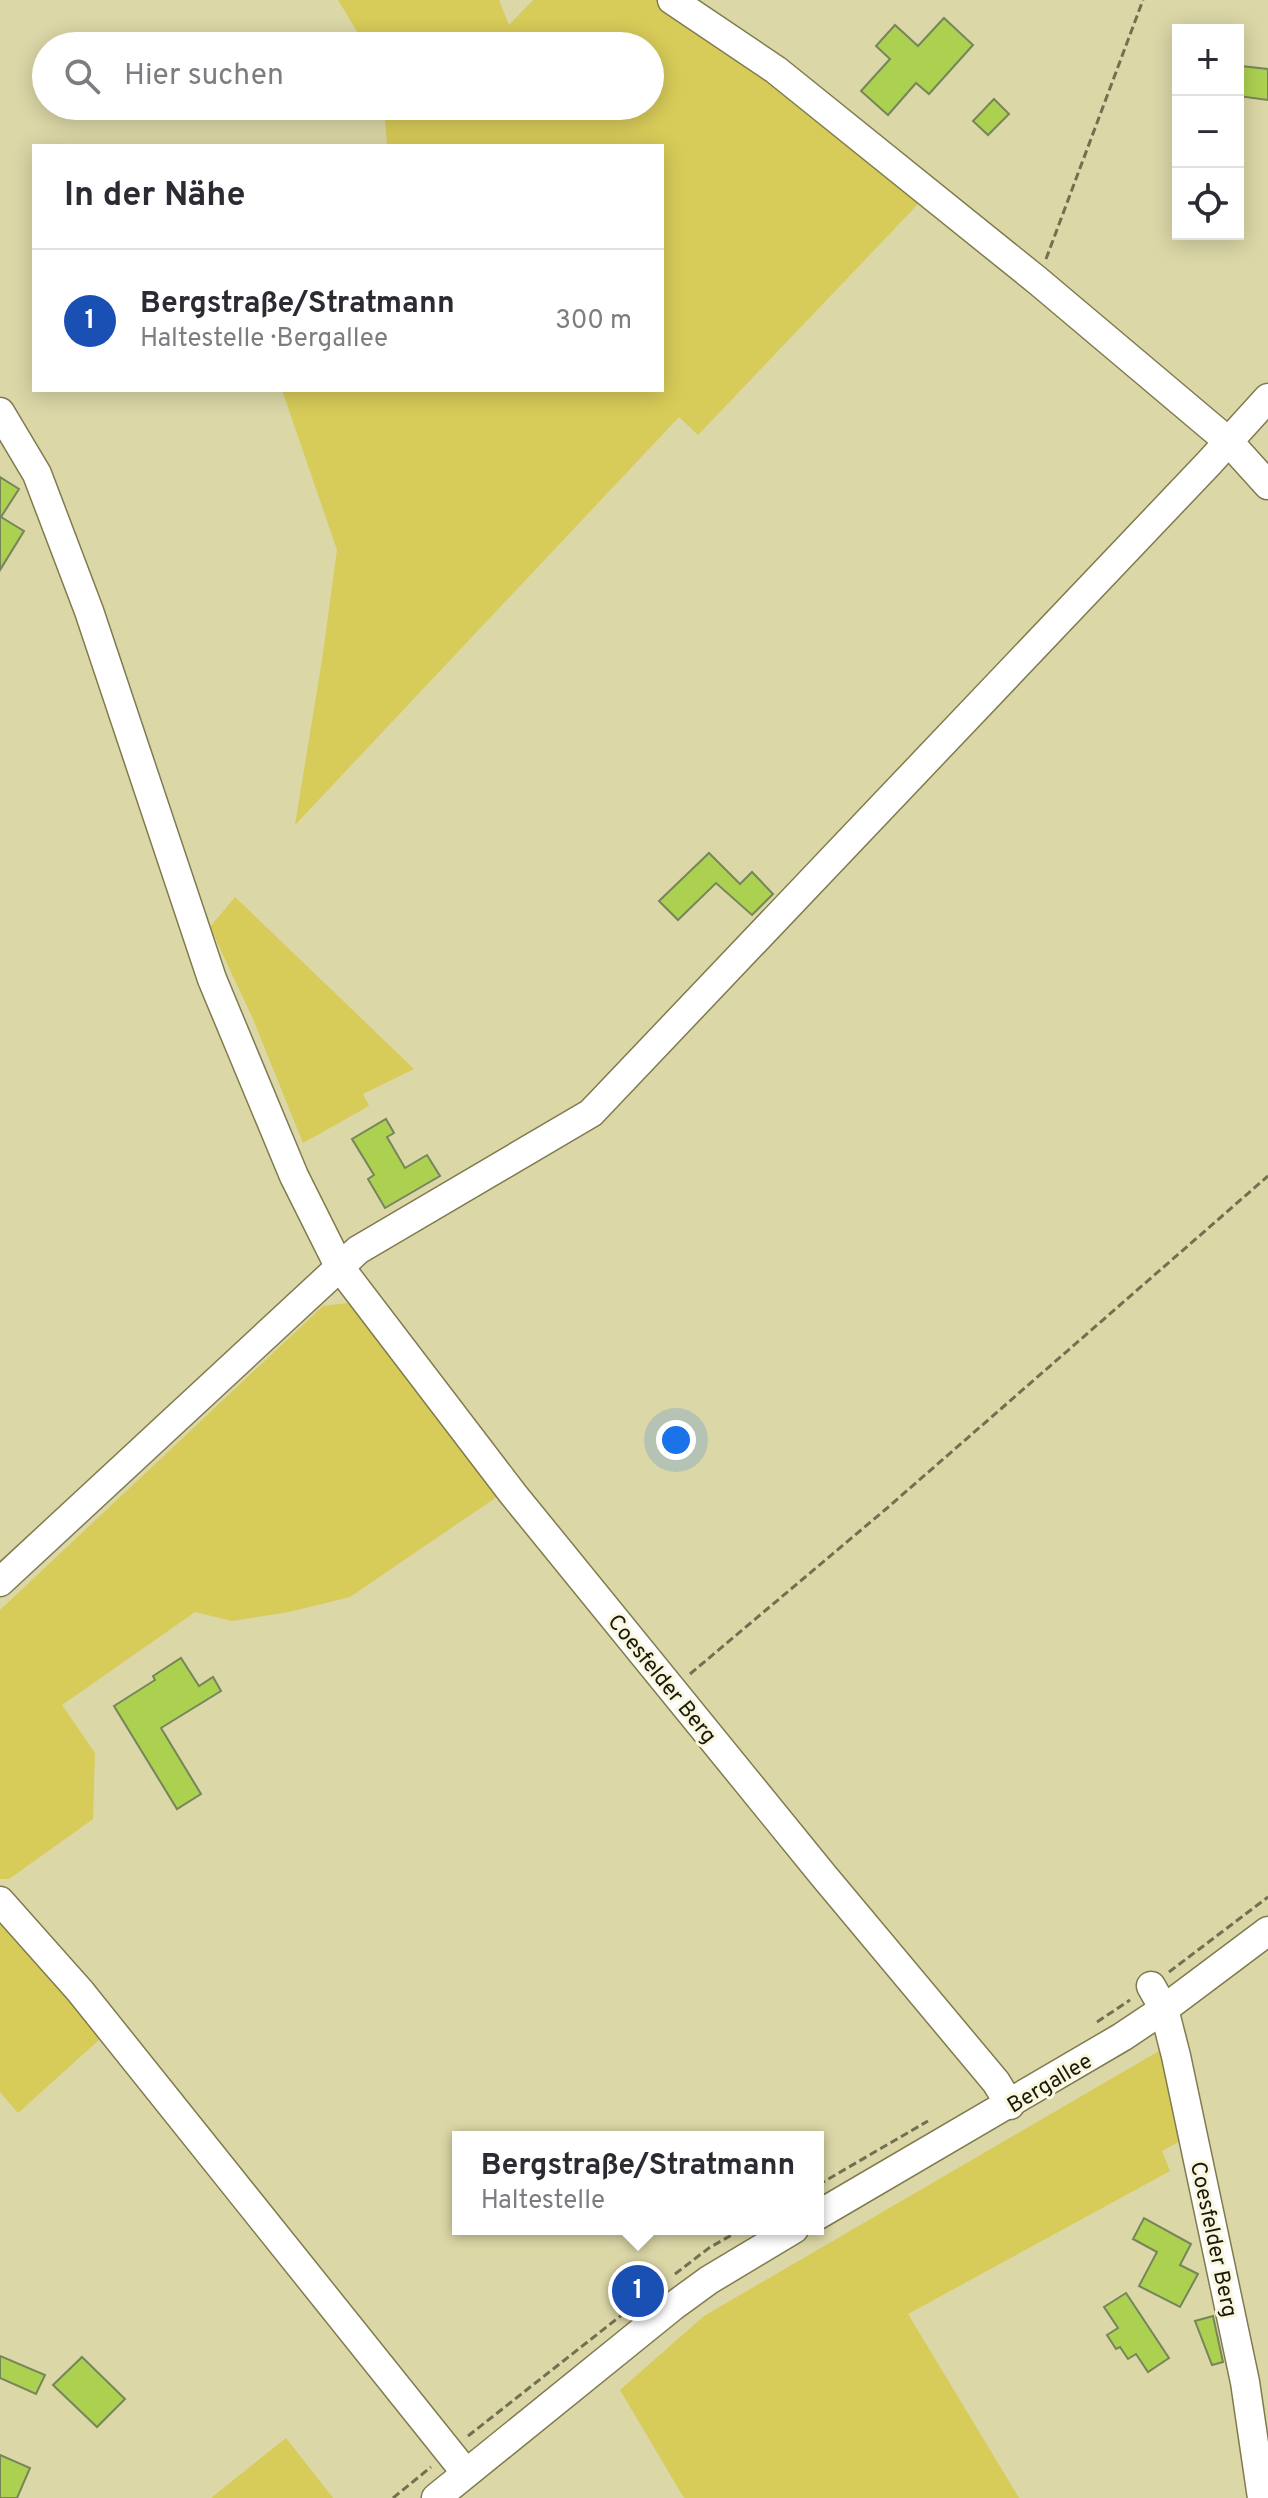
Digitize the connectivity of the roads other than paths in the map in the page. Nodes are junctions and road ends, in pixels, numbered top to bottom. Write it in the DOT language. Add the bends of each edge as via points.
graph roads {
  1 [pos="672,0"];
  2 [pos="1268,398"];
  3 [pos="0,412"];
  4 [pos="1229,442"];
  5 [pos="1268,485"];
  6 [pos="339,1266"];
  7 [pos="0,1582"];
  8 [pos="0,1901"];
  9 [pos="1268,1931"];
  10 [pos="1158,1997"];
  11 [pos="1003,2094"];
  12 [pos="824,2211"];
  13 [pos="784,2235"];
  14 [pos="458,2462"];
  15 [pos="436,2498"];
  16 [pos="1262,2498"];
  1 -- 4 [label="street" via="776,70"];
  2 -- 4 [label="street"];
  3 -- 6 [label="street, Coesfelder Berg" via="37,474 89,611 212,979 294,1176"];
  4 -- 5 [label="street"];
  4 -- 6 [label="street" via="591,1113"];
  6 -- 7 [label="street"];
  6 -- 11 [label="street, Coesfelder Berg" via="513,1494"];
  8 -- 14 [label="street" via="80,1991"];
  9 -- 10 [label="street, Bergallee"];
  10 -- 11 [label="street, Bergallee" via="1077,2066"];
  10 -- 16 [label="street, Coesfelder Berg" via="1245,2382"];
  11 -- 12 [label="street, Bergallee"];
  13 -- 14 [label="street" via="709,2280"];
  14 -- 15 [label="street"];
}
